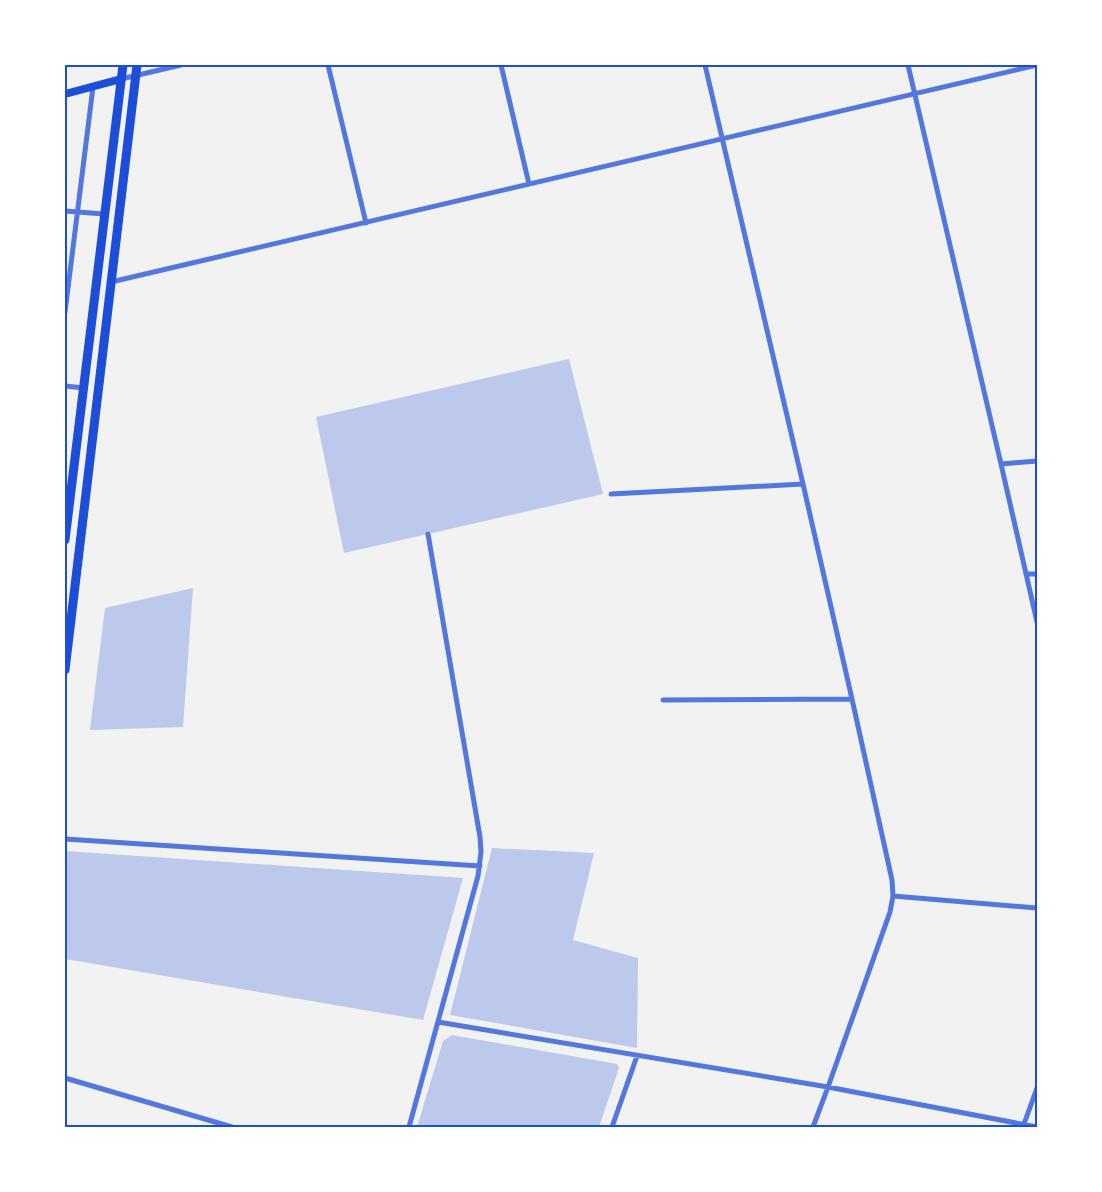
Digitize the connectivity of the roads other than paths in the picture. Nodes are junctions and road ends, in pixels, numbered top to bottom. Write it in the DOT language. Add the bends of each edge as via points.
graph roads {
  1 [pos="123,65"];
  2 [pos="137,65"];
  3 [pos="181,65"];
  4 [pos="328,65"];
  5 [pos="501,65"];
  6 [pos="705,65"];
  7 [pos="908,65"];
  8 [pos="1037,65"];
  9 [pos="136,76"];
  10 [pos="121,79"];
  11 [pos="93,87"];
  12 [pos="65,94"];
  13 [pos="914,94"];
  14 [pos="722,139"];
  15 [pos="529,184"];
  16 [pos="65,211"];
  17 [pos="77,212"];
  18 [pos="104,214"];
  19 [pos="366,222"];
  20 [pos="111,282"];
  21 [pos="65,312"];
  22 [pos="65,386"];
  23 [pos="84,388"];
  24 [pos="1037,461"];
  25 [pos="1001,464"];
  26 [pos="803,484"];
  27 [pos="611,494"];
  28 [pos="428,534"];
  29 [pos="65,540"];
  30 [pos="1026,574"];
  31 [pos="1037,574"];
  32 [pos="1037,622"];
  33 [pos="65,670"];
  34 [pos="852,699"];
  35 [pos="663,700"];
  36 [pos="65,839"];
  37 [pos="480,866"];
  38 [pos="893,896"];
  39 [pos="1037,908"];
  40 [pos="438,1022"];
  41 [pos="637,1056"];
  42 [pos="65,1078"];
  43 [pos="828,1087"];
  44 [pos="1037,1088"];
  45 [pos="1024,1124"];
  46 [pos="232,1127"];
  47 [pos="409,1127"];
  48 [pos="612,1127"];
  49 [pos="813,1127"];
  50 [pos="1037,1127"];
  1 -- 10 [label="main road"];
  2 -- 9 [label="main road"];
  3 -- 9 [label="street"];
  4 -- 19 [label="street"];
  5 -- 15 [label="street"];
  6 -- 14 [label="street"];
  7 -- 13 [label="street"];
  8 -- 13 [label="street"];
  9 -- 10 [label="street"];
  9 -- 20 [label="main road"];
  10 -- 11 [label="main road"];
  10 -- 18 [label="main road"];
  11 -- 12 [label="main road"];
  11 -- 17 [label="street"];
  13 -- 14 [label="street"];
  13 -- 25 [label="street"];
  14 -- 15 [label="street"];
  14 -- 26 [label="street"];
  15 -- 19 [label="street"];
  16 -- 17 [label="street"];
  17 -- 18 [label="street"];
  17 -- 21 [label="street"];
  18 -- 23 [label="main road"];
  19 -- 20 [label="street"];
  20 -- 33 [label="main road"];
  22 -- 23 [label="street"];
  23 -- 29 [label="main road"];
  24 -- 25 [label="street"];
  25 -- 30 [label="street"];
  26 -- 27 [label="street"];
  26 -- 34 [label="street"];
  28 -- 37 [label="street" via="480,837"];
  30 -- 31 [label="street"];
  30 -- 32 [label="street"];
  34 -- 35 [label="street"];
  34 -- 38 [label="street"];
  36 -- 37 [label="street"];
  37 -- 40 [label="street"];
  38 -- 39 [label="street"];
  38 -- 43 [label="street"];
  40 -- 41 [label="street"];
  40 -- 47 [label="street"];
  41 -- 43 [label="street"];
  41 -- 48 [label="street"];
  42 -- 46 [label="street"];
  43 -- 45 [label="street"];
  43 -- 49 [label="street"];
  44 -- 45 [label="street"];
  45 -- 50 [label="street"];
}
